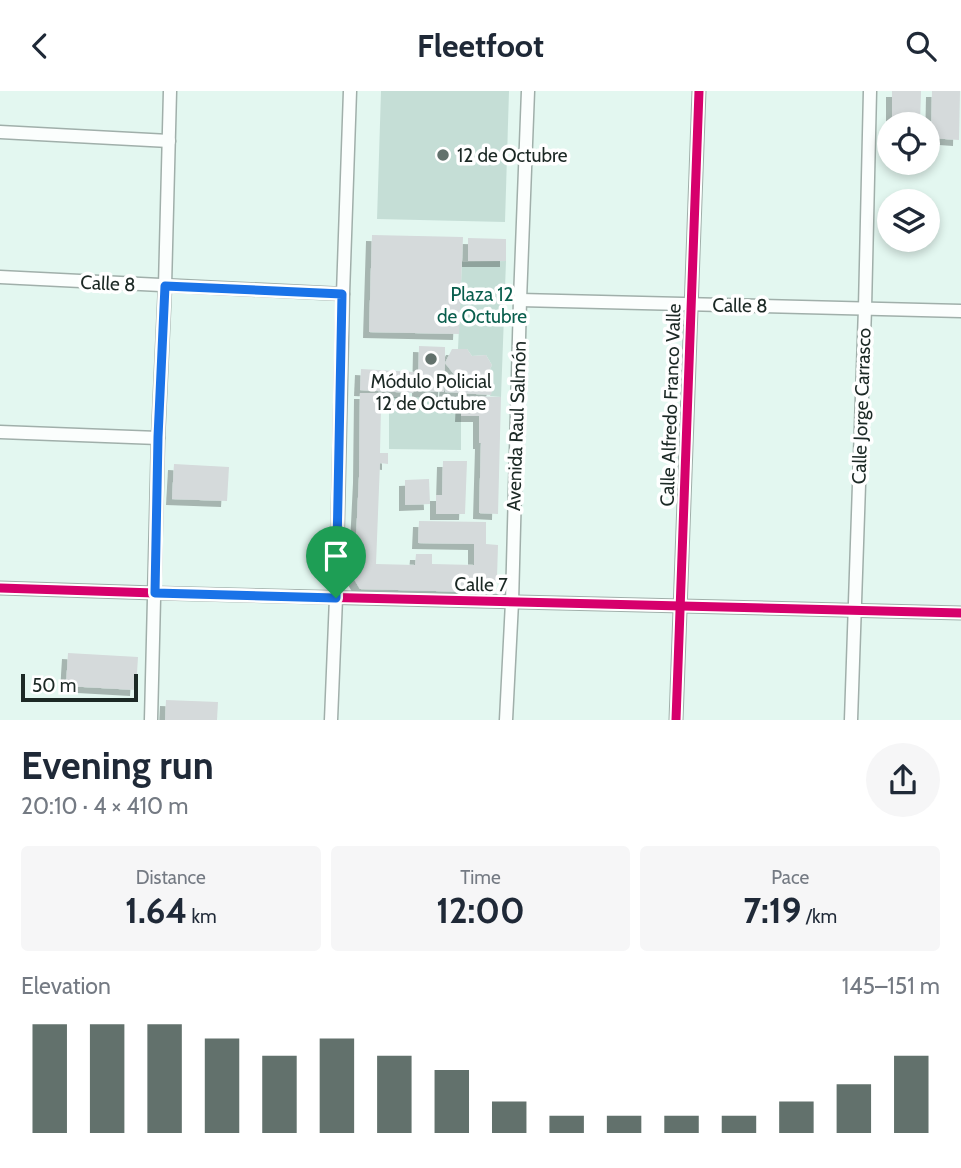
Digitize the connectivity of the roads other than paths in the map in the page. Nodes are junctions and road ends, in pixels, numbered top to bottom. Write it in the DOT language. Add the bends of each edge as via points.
graph roads {
  1 [pos="170,91"];
  2 [pos="349,91"];
  3 [pos="528,91"];
  4 [pos="699,91"];
  5 [pos="870,91"];
  6 [pos="0,132"];
  7 [pos="169,141"];
  8 [pos="0,278"];
  9 [pos="165,286"];
  10 [pos="342,294"];
  11 [pos="520,300"];
  12 [pos="691,305"];
  13 [pos="865,307"];
  14 [pos="961,311"];
  15 [pos="0,432"];
  16 [pos="158,437"];
  17 [pos="0,587"];
  18 [pos="155,593"];
  19 [pos="336,598"];
  20 [pos="512,602"];
  21 [pos="680,606"];
  22 [pos="855,610"];
  23 [pos="961,613"];
  24 [pos="151,720"];
  25 [pos="331,720"];
  26 [pos="506,720"];
  27 [pos="676,720"];
  28 [pos="851,720"];
  1 -- 7 [label="street"];
  2 -- 10 [label="street"];
  3 -- 11 [label="street, Avenida Raul Salmón"];
  4 -- 12 [label="street, Calle Alfredo Franco Valle"];
  5 -- 13 [label="street, Calle Jorge Carrasco"];
  6 -- 7 [label="street"];
  7 -- 9 [label="street"];
  8 -- 9 [label="street, Calle 8"];
  9 -- 10 [label="street, Calle 8"];
  9 -- 16 [label="street"];
  10 -- 19 [label="street"];
  11 -- 12 [label="street, Calle 8"];
  11 -- 20 [label="street, Avenida Raul Salmón"];
  12 -- 13 [label="street, Calle 8"];
  12 -- 21 [label="street, Calle Alfredo Franco Valle"];
  13 -- 14 [label="street, Calle 8"];
  13 -- 22 [label="street, Calle Jorge Carrasco"];
  15 -- 16 [label="street"];
  16 -- 18 [label="street"];
  17 -- 18 [label="street, Calle 7"];
  18 -- 19 [label="street, Calle 7"];
  18 -- 24 [label="street"];
  19 -- 20 [label="street, Calle 7"];
  19 -- 25 [label="street"];
  20 -- 21 [label="street, Calle 7"];
  20 -- 26 [label="street, Avenida Raul Salmón"];
  21 -- 22 [label="street, Calle 7"];
  21 -- 27 [label="street, Calle Alfredo Franco Valle"];
  22 -- 23 [label="street, Calle 7"];
  22 -- 28 [label="street, Calle Jorge Carrasco"];
}
